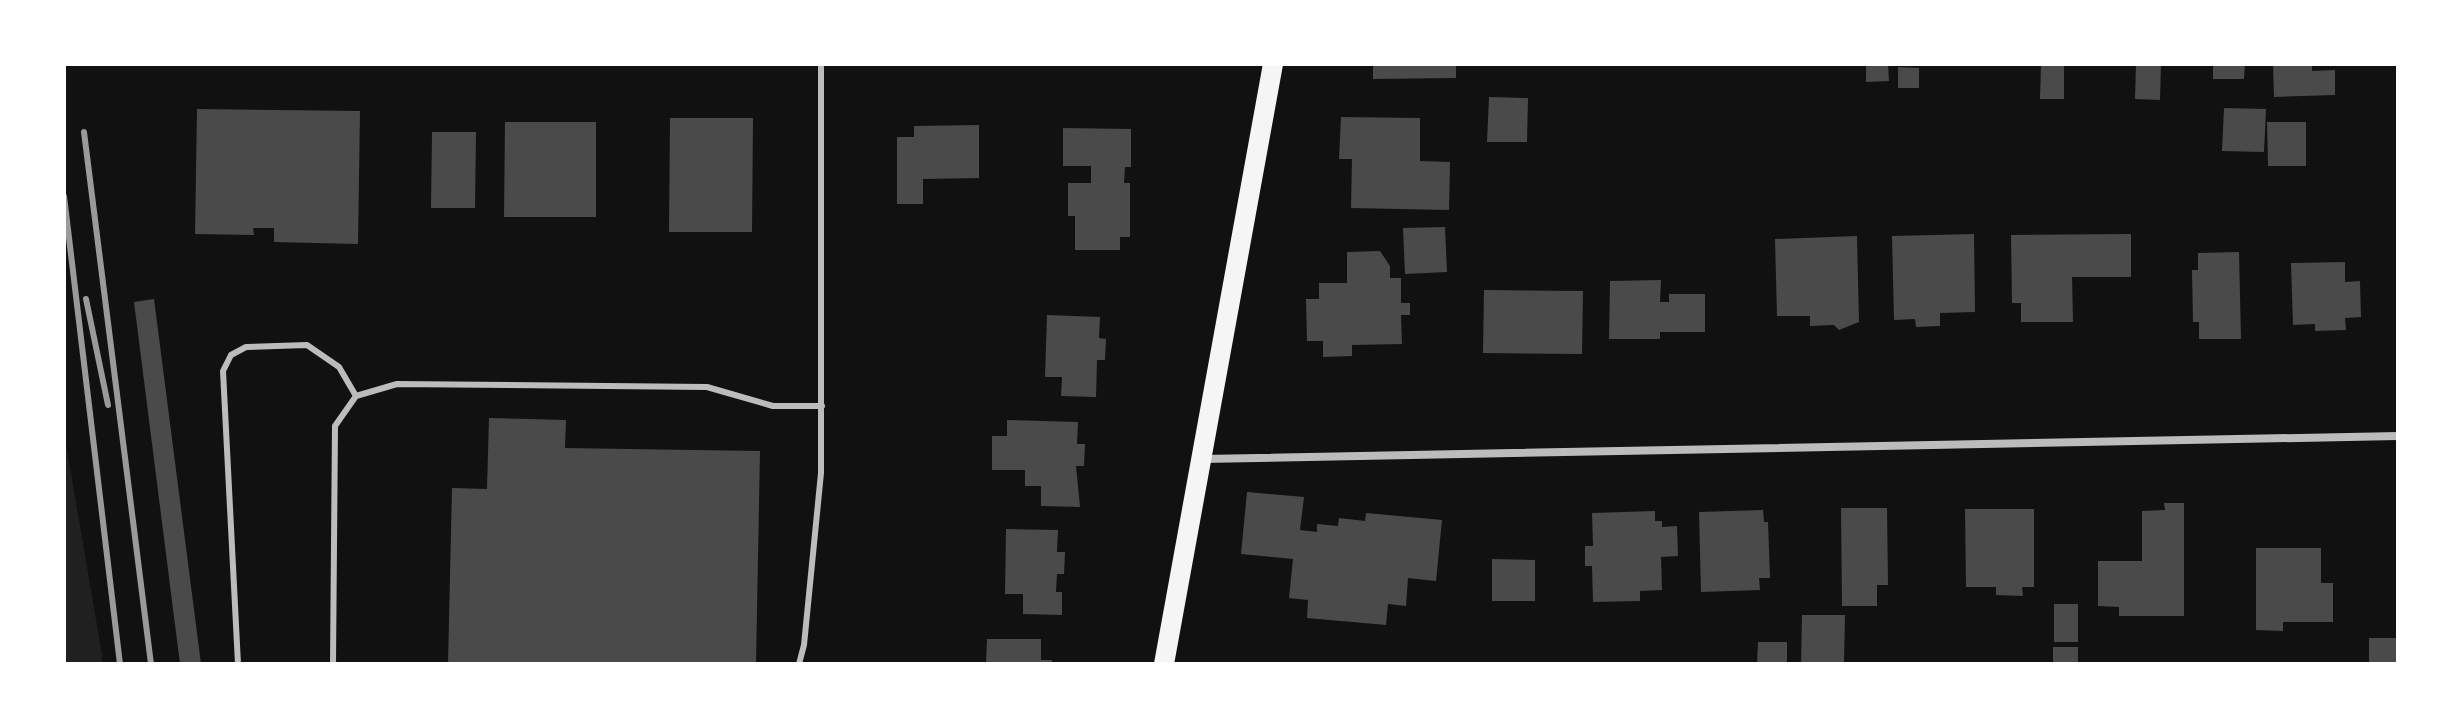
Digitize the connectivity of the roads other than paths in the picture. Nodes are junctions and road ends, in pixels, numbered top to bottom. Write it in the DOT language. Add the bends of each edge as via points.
graph roads {
  1 [pos="821,64"];
  2 [pos="1273,64"];
  3 [pos="356,396"];
  4 [pos="822,406"];
  5 [pos="2398,436"];
  6 [pos="1202,459"];
  7 [pos="238,664"];
  8 [pos="333,664"];
  9 [pos="799,664"];
  10 [pos="1164,664"];
  1 -- 4 [label="lane"];
  2 -- 6 [label="main road"];
  3 -- 4 [label="lane" via="397,384 707,387 773,406"];
  3 -- 7 [label="lane" via="339,367 307,345 246,347 231,355 223,371"];
  3 -- 8 [label="lane" via="335,426"];
  4 -- 9 [label="lane" via="821,473"];
  5 -- 6 [label="street"];
  6 -- 10 [label="main road"];
}
